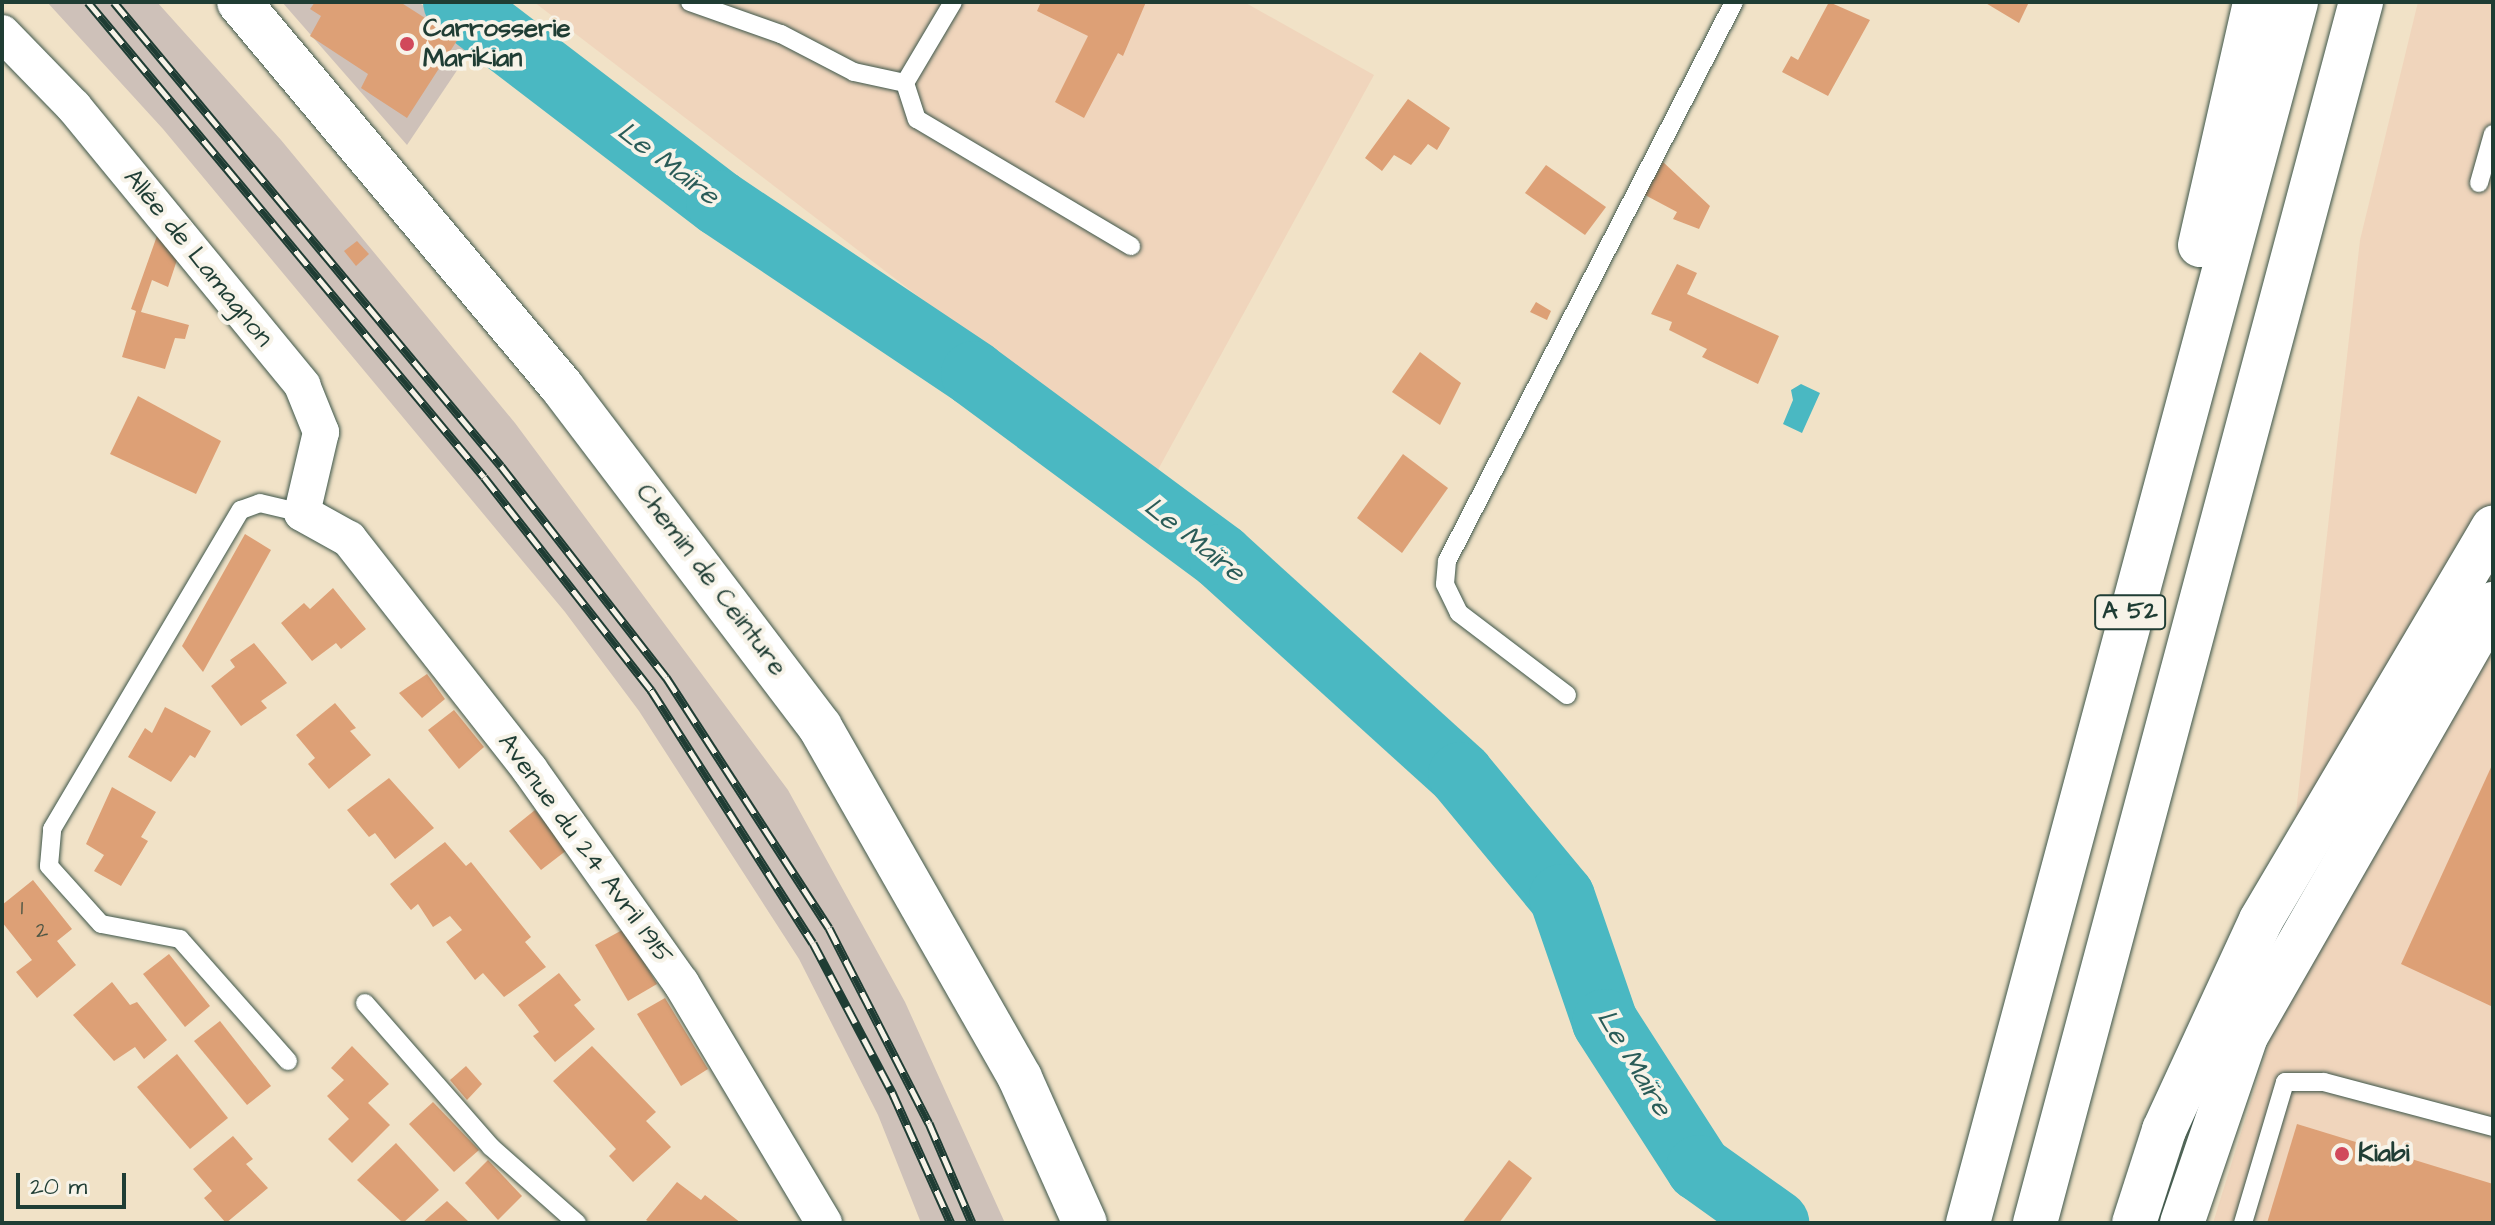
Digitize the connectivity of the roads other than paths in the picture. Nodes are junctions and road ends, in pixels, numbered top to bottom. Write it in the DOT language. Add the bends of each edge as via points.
graph roads {
  1 [pos="239,2"];
  2 [pos="690,2"];
  3 [pos="953,2"];
  4 [pos="1734,2"];
  5 [pos="2255,2"];
  6 [pos="2296,2"];
  7 [pos="2361,2"];
  8 [pos="2,33"];
  9 [pos="905,83"];
  10 [pos="2493,134"];
  11 [pos="2479,183"];
  12 [pos="1131,246"];
  13 [pos="302,513"];
  14 [pos="2493,527"];
  15 [pos="2493,604"];
  16 [pos="1567,695"];
  17 [pos="2061,863"];
  18 [pos="365,1003"];
  19 [pos="288,1061"];
  20 [pos="2493,1127"];
  21 [pos="577,1223"];
  22 [pos="824,1223"];
  23 [pos="1085,1223"];
  24 [pos="1968,1223"];
  25 [pos="2035,1223"];
  26 [pos="2134,1223"];
  27 [pos="2182,1223"];
  28 [pos="2243,1223"];
  1 -- 23 [label="main road, Chemin de Ceinture" via="562,387 820,727 1020,1078"];
  2 -- 9 [label="lane" via="781,34 854,72"];
  3 -- 9 [label="lane"];
  4 -- 16 [label="lane" via="1447,561 1445,584 1459,613"];
  5 -- 17 [label="main road"];
  6 -- 17 [label="main road, A 52"];
  7 -- 25 [label="main road, A 52"];
  8 -- 13 [label="street, Allée de Lamagnon" via="74,107 302,385 321,432"];
  9 -- 12 [label="lane" via="917,119"];
  10 -- 11 [label="lane"];
  13 -- 19 [label="lane" via="260,503 241,510 52,829 49,866 101,924 180,939"];
  13 -- 22 [label="street, Avenue du 24 Avril 1915" via="349,539 530,770 681,983"];
  14 -- 26 [label="main road" via="2261,920 2164,1130"];
  15 -- 27 [label="main road" via="2246,1036"];
  17 -- 24 [label="main road, A 52"];
  18 -- 21 [label="lane" via="491,1147"];
  20 -- 28 [label="lane" via="2324,1082 2285,1082"];
}
